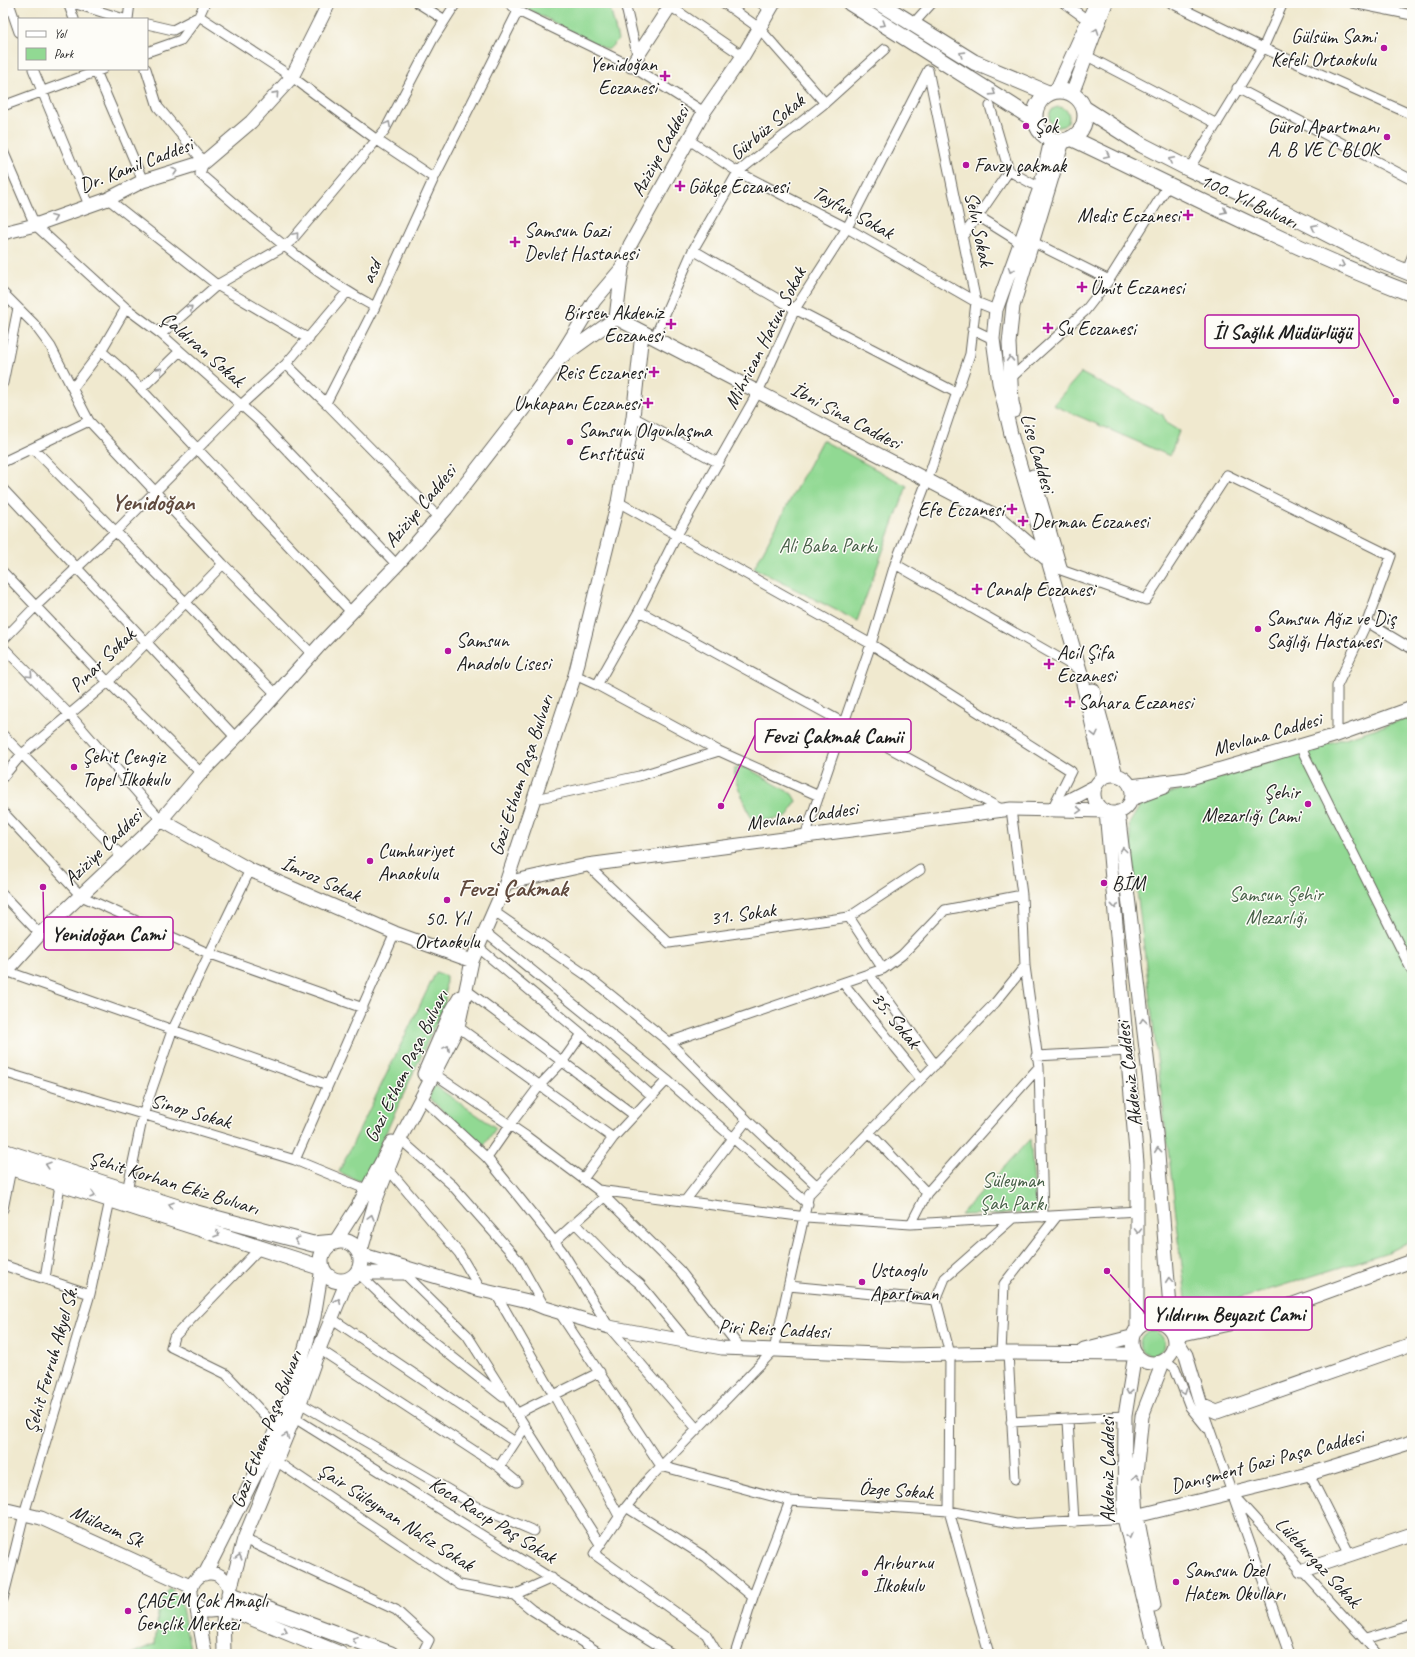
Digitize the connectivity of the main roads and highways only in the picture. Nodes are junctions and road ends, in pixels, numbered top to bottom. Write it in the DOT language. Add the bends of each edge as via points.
graph roads {
  1 [pos="329,3"];
  2 [pos="850,3"];
  3 [pos="879,3"];
  4 [pos="1096,3"];
  5 [pos="1106,3"];
  6 [pos="671,5"];
  7 [pos="768,5"];
  8 [pos="630,66"];
  9 [pos="1052,92"];
  10 [pos="1072,94"];
  11 [pos="1084,108"];
  12 [pos="1035,120"];
  13 [pos="1062,139"];
  14 [pos="3,233"];
  15 [pos="1027,242"];
  16 [pos="622,268"];
  17 [pos="1409,273"];
  18 [pos="1412,294"];
  19 [pos="616,318"];
  20 [pos="642,333"];
  21 [pos="560,358"];
  22 [pos="1049,561"];
  23 [pos="1412,708"];
  24 [pos="1106,779"];
  25 [pos="1131,793"];
  26 [pos="1052,809"];
  27 [pos="1112,812"];
  28 [pos="161,820"];
  29 [pos="506,883"];
  30 [pos="472,961"];
  31 [pos="5,973"];
  32 [pos="465,989"];
  33 [pos="3,1151"];
  34 [pos="7,1167"];
  35 [pos="335,1242"];
  36 [pos="360,1254"];
  37 [pos="1412,1261"];
  38 [pos="322,1268"];
  39 [pos="421,1273"];
  40 [pos="352,1277"];
  41 [pos="1134,1332"];
  42 [pos="1173,1335"];
  43 [pos="1412,1344"];
  44 [pos="1065,1353"];
  45 [pos="1135,1354"];
  46 [pos="1164,1360"];
  47 [pos="1412,1442"];
  48 [pos="3,1509"];
  49 [pos="1131,1517"];
  50 [pos="1412,1534"];
  51 [pos="1301,1571"];
  52 [pos="205,1574"];
  53 [pos="192,1587"];
  54 [pos="226,1600"];
  55 [pos="196,1604"];
  56 [pos="204,1654"];
  57 [pos="224,1654"];
  58 [pos="340,1654"];
  59 [pos="391,1654"];
  60 [pos="1157,1654"];
  61 [pos="1164,1654"];
  14 -- 1 [label="main road, Dr. Kamil Caddesi, one-way" via="35,225 108,199 144,180 204,162 251,122 292,77"];
  2 -- 12 [label="main road, one-way"];
  9 -- 3 [label="main road, one-way" via="974,62"];
  4 -- 9 [label="main road"];
  10 -- 5 [label="main road, one-way"];
  6 -- 8 [label="main road"];
  7 -- 16 [label="main road, Aziziye Caddesi" via="759,28 743,56 704,112 630,245"];
  9 -- 10 [label="main road" via="1064,91"];
  9 -- 12 [label="main road" via="1036,105"];
  10 -- 11 [label="main road" via="1079,99"];
  11 -- 13 [label="main road" via="1081,130"];
  17 -- 11 [label="main road, 100. Yıl Bulvarı, one-way" via="1189,169 1142,145"];
  12 -- 13 [label="main road" via="1038,129"];
  13 -- 15 [label="main road, Lise Caddesi"];
  13 -- 15 [label="main road, Lise Caddesi" via="1040,188"];
  13 -- 18 [label="main road, 100. Yıl Bulvarı, one-way" via="1169,184 1272,234"];
  15 -- 22 [label="main road, Lise Caddesi, one-way" via="996,310 993,339 999,383 1011,434"];
  24 -- 15 [label="main road, Lise Caddesi, one-way" via="1061,570 1019,437 1012,402 1009,343 1013,306"];
  16 -- 19 [label="main road, Aziziye Caddesi"];
  16 -- 21 [label="main road" via="594,301"];
  19 -- 20 [label="main road, İbni Sina Caddesi"];
  19 -- 21 [label="main road, Aziziye Caddesi"];
  20 -- 22 [label="main road, İbni Sina Caddesi" via="998,517"];
  20 -- 29 [label="main road, Gazi Etham Paşa Bulvarı" via="633,417 618,502 575,675"];
  21 -- 28 [label="main road, Aziziye Caddesi" via="439,518 236,738 200,773"];
  22 -- 24 [label="main road, Lise Caddesi, one-way" via="1080,670"];
  23 -- 25 [label="main road, Mevlana Caddesi" via="1337,735"];
  24 -- 25 [label="main road" via="1127,781"];
  24 -- 26 [label="main road"];
  24 -- 27 [label="main road" via="1094,798 1100,808"];
  25 -- 27 [label="main road" via="1129,805"];
  26 -- 27 [label="main road, Mevlana Caddesi, one-way"];
  26 -- 29 [label="main road, Mevlana Caddesi" via="1007,810 587,865"];
  27 -- 41 [label="main road, Akdeniz Caddesi, one-way" via="1137,1163"];
  42 -- 27 [label="main road, Akdeniz Caddesi, one-way" via="1157,1142"];
  28 -- 30 [label="main road, İmroz Sokak" via="250,870 394,933"];
  28 -- 31 [label="main road, Aziziye Caddesi" via="40,934"];
  29 -- 30 [label="main road, Gazi Etham Paşa Bulvarı"];
  30 -- 32 [label="main road, Gazi Etham Paşa Bulvarı"];
  32 -- 35 [label="main road, Gazi Ethem Paşa Bulvarı" via="450,1014 408,1110 368,1190"];
  36 -- 32 [label="main road, Gazi Ethem Paşa Bulvarı, one-way" via="375,1202 400,1139 458,1027"];
  35 -- 33 [label="main road, Şehit Korhan Ekiz Bulvarı, one-way" via="313,1244 193,1212"];
  34 -- 38 [label="main road, Şehit Korhan Ekiz Bulvarı, one-way"];
  35 -- 36 [label="main road" via="347,1242"];
  35 -- 38 [label="main road" via="322,1255"];
  36 -- 39 [label="main road, Piri Reis Caddesi"];
  36 -- 40 [label="main road" via="362,1261"];
  37 -- 42 [label="main road" via="1252,1319"];
  38 -- 40 [label="main road" via="329,1278 341,1282"];
  38 -- 52 [label="main road, Gazi Ethem Paşa Bulvarı" via="314,1317 291,1396 260,1465"];
  39 -- 40 [label="main road, Piri Reis Caddesi"];
  39 -- 44 [label="main road, Piri Reis Caddesi" via="528,1301 609,1326 722,1348 904,1355"];
  54 -- 40 [label="main road, Gazi Ethem Paşa Bulvarı, one-way" via="244,1539 300,1404 331,1318"];
  41 -- 42 [label="main road" via="1146,1321 1154,1320 1166,1325"];
  41 -- 44 [label="main road"];
  41 -- 45 [label="main road" via="1131,1344"];
  42 -- 43 [label="main road" via="1186,1355 1201,1406 1217,1412"];
  42 -- 46 [label="main road" via="1173,1350"];
  44 -- 45 [label="main road, Piri Reis Caddesi"];
  45 -- 46 [label="main road" via="1144,1362"];
  45 -- 49 [label="main road, Akdeniz Caddesi, one-way" via="1125,1416"];
  49 -- 46 [label="main road, Akdeniz Caddesi, one-way" via="1142,1416"];
  47 -- 49 [label="main road, Danışment Gazi Paşa Caddesi" via="1308,1474"];
  48 -- 53 [label="main road, Mülazım Sk" via="41,1518"];
  49 -- 60 [label="main road, Akdeniz Caddesi, one-way"];
  49 -- 61 [label="main road, Akdeniz Caddesi"];
  50 -- 51 [label="main road"];
  52 -- 53 [label="main road" via="199,1577"];
  52 -- 54 [label="main road" via="211,1573 222,1578 229,1588"];
  53 -- 55 [label="main road"];
  54 -- 55 [label="main road" via="212,1610"];
  54 -- 57 [label="main road, Gazi Ethem Paşa Bulvarı"];
  54 -- 58 [label="main road, one-way"];
  59 -- 54 [label="main road, one-way"];
  55 -- 56 [label="main road"];
}
